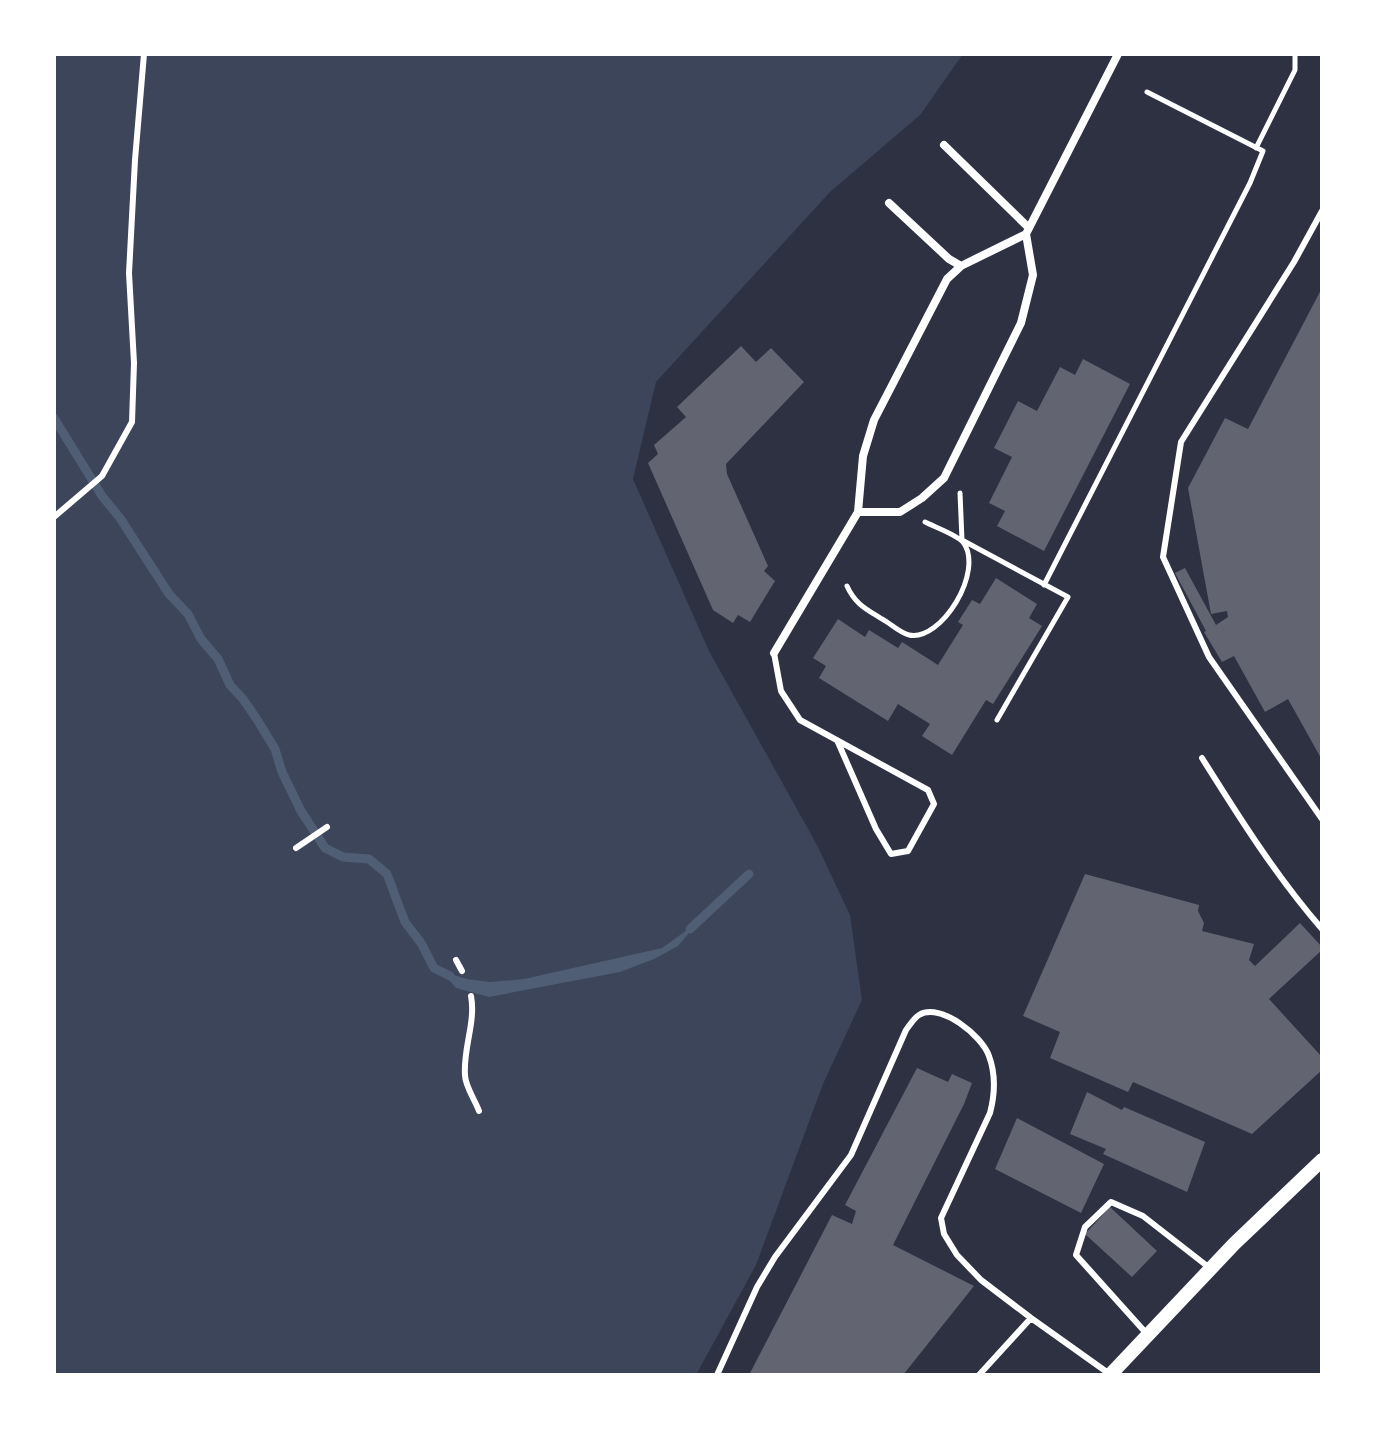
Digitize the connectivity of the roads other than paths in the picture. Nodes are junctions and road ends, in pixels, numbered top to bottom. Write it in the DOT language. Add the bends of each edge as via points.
graph roads {
  1 [pos="144,54"];
  2 [pos="1118,54"];
  3 [pos="944,145"];
  4 [pos="889,203"];
  5 [pos="1322,211"];
  6 [pos="1028,231"];
  7 [pos="961,266"];
  8 [pos="858,512"];
  9 [pos="54,517"];
  10 [pos="774,653"];
  11 [pos="837,740"];
  12 [pos="1202,758"];
  13 [pos="1322,819"];
  14 [pos="327,827"];
  15 [pos="296,848"];
  16 [pos="1322,929"];
  17 [pos="456,960"];
  18 [pos="462,971"];
  19 [pos="471,996"];
  20 [pos="479,1111"];
  21 [pos="1322,1160"];
  22 [pos="1211,1269"];
  23 [pos="1031,1318"];
  24 [pos="1148,1336"];
  25 [pos="717,1375"];
  26 [pos="979,1375"];
  27 [pos="1111,1375"];
  1 -- 9 [label="lane" via="129,273 132,422 102,476"];
  2 -- 6 [label="street"];
  3 -- 6 [label="street"];
  4 -- 7 [label="street"];
  5 -- 13 [label="lane" via="1181,442 1163,557 1209,657"];
  6 -- 7 [label="street"];
  6 -- 8 [label="street" via="1033,275 1021,323 944,478 900,512"];
  7 -- 8 [label="street" via="947,279 874,420 863,456"];
  8 -- 10 [label="street"];
  10 -- 11 [label="lane" via="781,691 800,720"];
  11 -- 11 [label="lane" via="928,790 934,804 908,851 891,854"];
  12 -- 16 [label="lane" via="1267,860"];
  14 -- 15 [label="lane"];
  17 -- 18 [label="lane"];
  19 -- 20 [label="lane" via="474,1010 464,1077"];
  21 -- 22 [label="street"];
  22 -- 24 [label="street"];
  22 -- 24 [label="lane" via="1143,1216 1111,1202 1085,1227 1076,1255"];
  23 -- 25 [label="lane" via="981,1280 944,1234 941,1218 990,1113 994,1078 989,1055 978,1039 960,1022 930,1012 906,1030 851,1155 775,1257"];
  23 -- 26 [label="lane"];
  23 -- 27 [label="lane"];
  24 -- 27 [label="street"];
}
